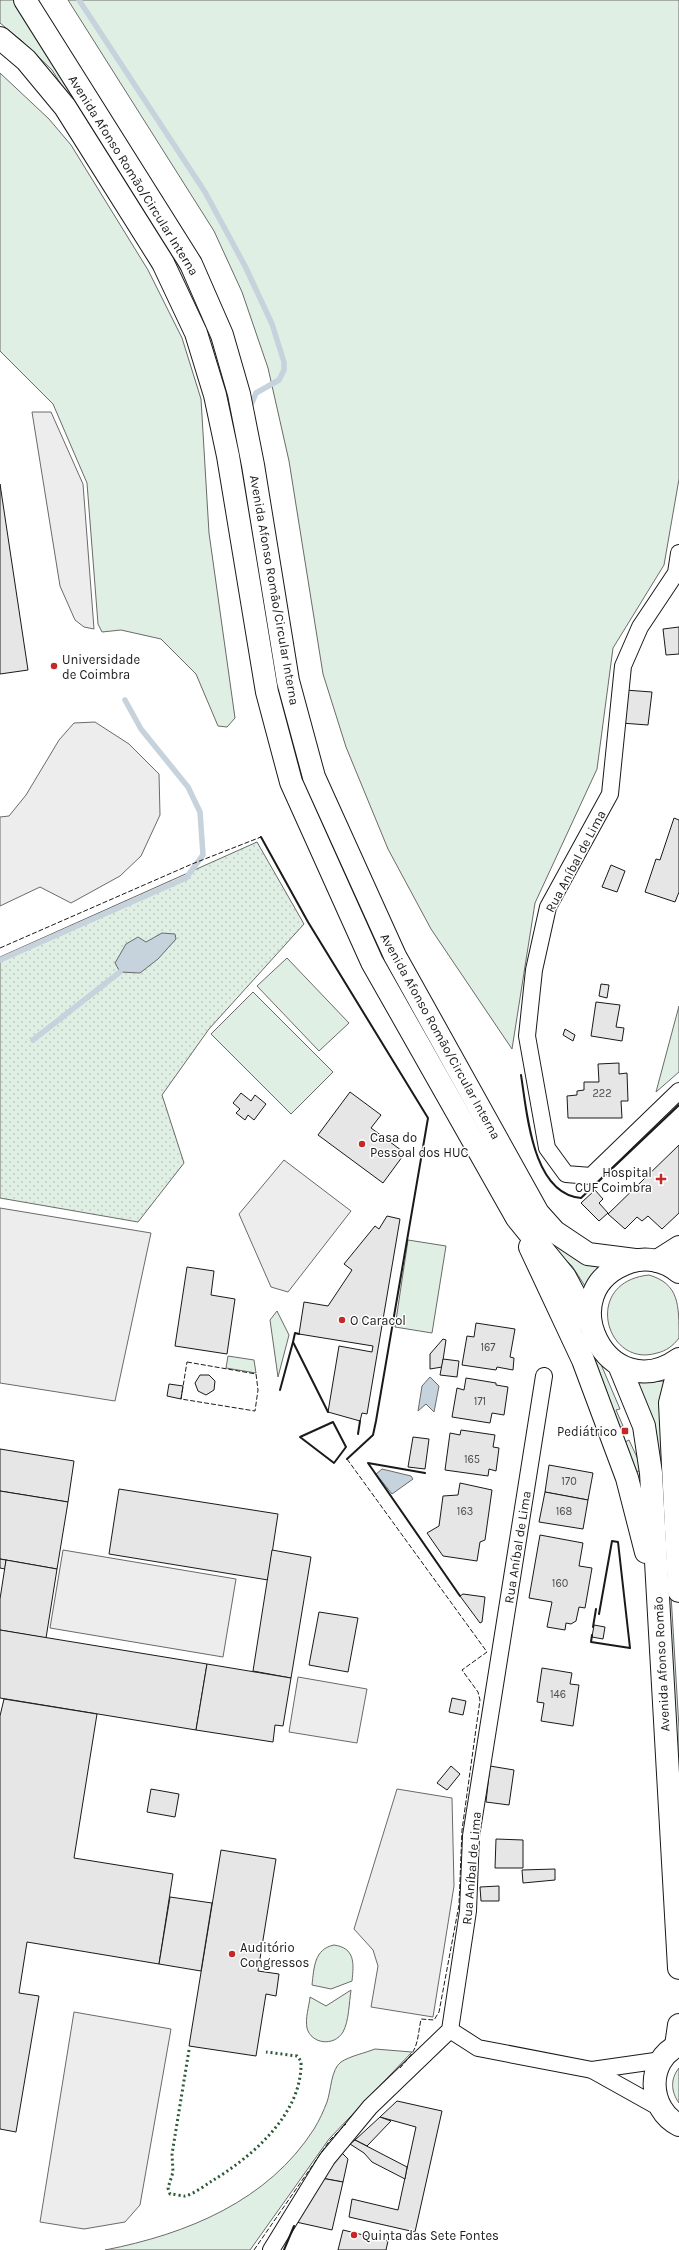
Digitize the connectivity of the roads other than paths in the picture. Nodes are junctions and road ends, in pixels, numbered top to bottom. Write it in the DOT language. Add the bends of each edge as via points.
graph roads {
  1 [pos="25,0"];
  2 [pos="0,38"];
  3 [pos="0,52"];
  4 [pos="26,60"];
  5 [pos="679,553"];
  6 [pos="679,1091"];
  7 [pos="517,1218"];
  8 [pos="679,1247"];
  9 [pos="635,1260"];
  10 [pos="657,1261"];
  11 [pos="679,1272"];
  12 [pos="590,1324"];
  13 [pos="679,1359"];
  14 [pos="619,1365"];
  15 [pos="679,1368"];
  16 [pos="544,1376"];
  17 [pos="679,1591"];
  18 [pos="658,1601"];
  19 [pos="679,1968"];
  20 [pos="679,2024"];
  21 [pos="450,2030"];
  22 [pos="672,2051"];
  23 [pos="592,2070"];
  24 [pos="660,2108"];
  25 [pos="678,2127"];
  26 [pos="271,2250"];
  1 -- 9 [label="main road, Avenida Afonso Romão/Circular Interna" via="192,264 222,335 239,394 253,466 288,682 314,777 395,956 538,1212 554,1232 588,1254"];
  2 -- 4 [label="main road, Avenida Afonso Romão/Circular Interna"];
  3 -- 4 [label="main road"];
  4 -- 7 [label="main road, Avenida Afonso Romão/Circular Interna" via="64,107 163,263 196,333 215,395 228,456 267,692 292,782 372,962"];
  5 -- 6 [label="street, Rua Aníbal de Lima" via="676,573 640,627 623,666 610,794 548,907 534,970 527,1036 547,1148 566,1174 591,1176"];
  7 -- 12 [label="main road, Avenida Afonso Romão/Circular Interna" via="565,1277"];
  7 -- 18 [label="main road" via="583,1360 627,1478"];
  8 -- 10 [label="main road"];
  9 -- 10 [label="main road, Avenida Afonso Romão/Circular Interna"];
  9 -- 12 [label="main road" via="619,1266 605,1276 595,1290 590,1307"];
  10 -- 11 [label="main road"];
  12 -- 14 [label="main road" via="595,1341 605,1355"];
  13 -- 14 [label="main road" via="659,1370 632,1370"];
  14 -- 18 [label="main road, Avenida Afonso Romão" via="644,1426 651,1473"];
  15 -- 17 [label="main road, Avenida Afonso Romão" via="670,1403"];
  16 -- 21 [label="street, Rua Aníbal de Lima" via="471,1836 468,1911"];
  18 -- 19 [label="main road, Avenida Afonso Romão"];
  20 -- 22 [label="main road"];
  21 -- 23 [label="street" via="478,2048"];
  21 -- 26 [label="street" via="370,2107 327,2159"];
  22 -- 23 [label="street"];
  22 -- 24 [label="main road" via="655,2075 654,2086"];
  23 -- 24 [label="street"];
  24 -- 25 [label="main road"];
}
